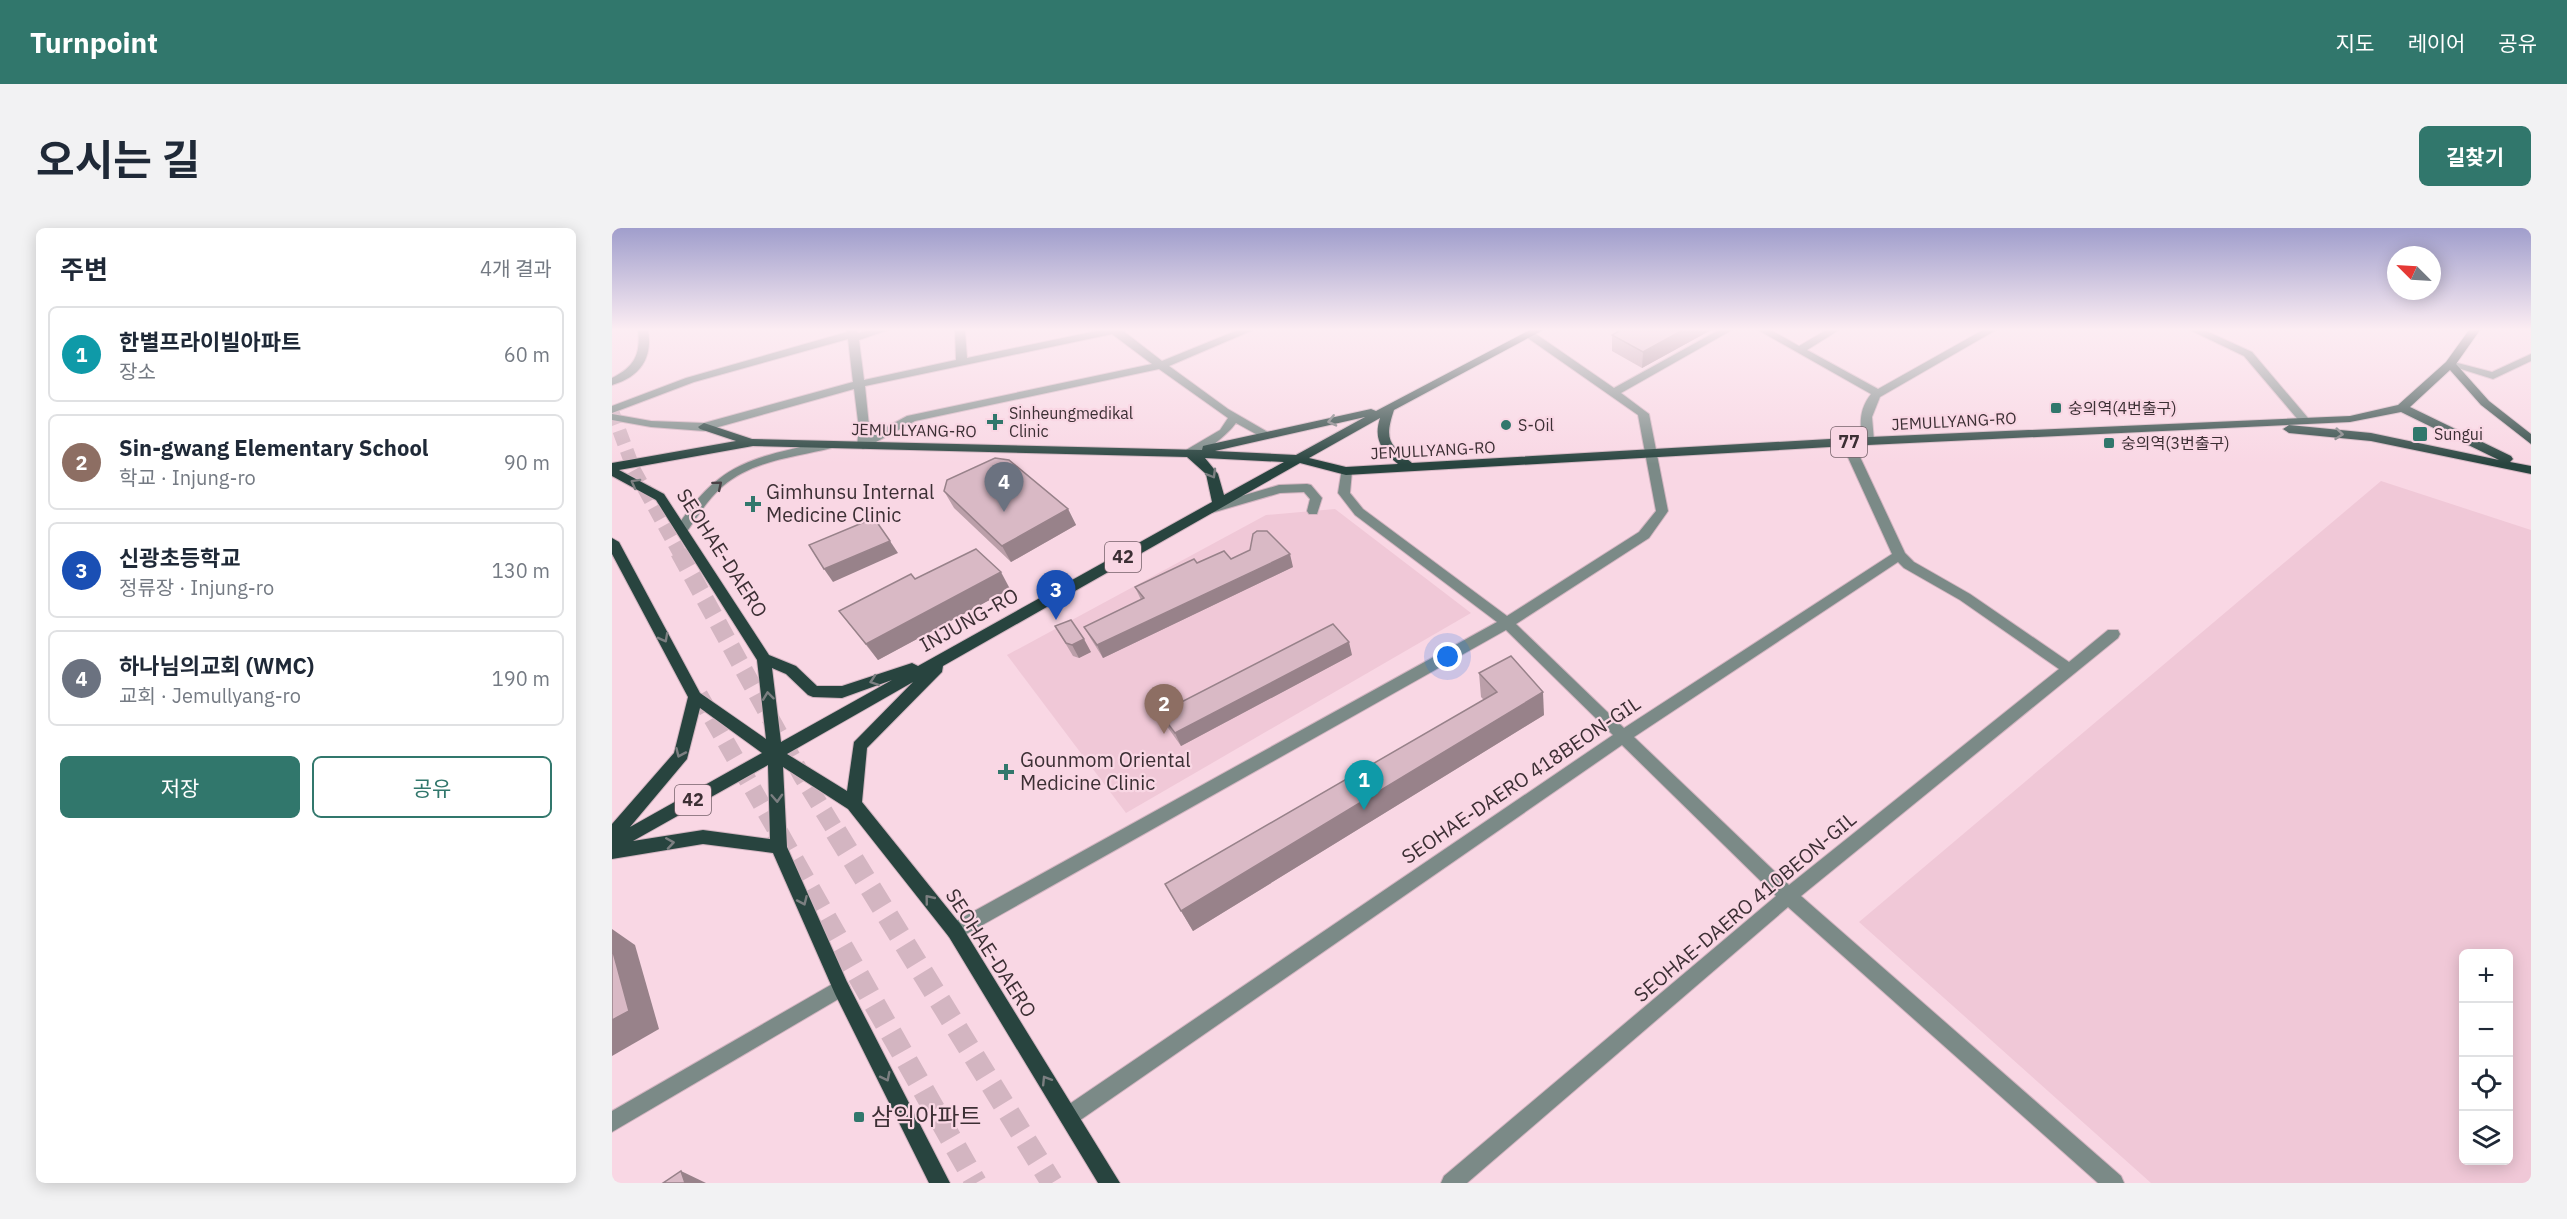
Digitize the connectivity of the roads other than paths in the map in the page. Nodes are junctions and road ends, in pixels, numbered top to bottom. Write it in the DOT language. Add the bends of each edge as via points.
graph roads {
  1 [pos="626,375"];
  2 [pos="709,375"];
  3 [pos="859,375"];
  4 [pos="909,375"];
  5 [pos="1117,375"];
  6 [pos="1175,375"];
  7 [pos="1451,375"];
  8 [pos="1589,375"];
  9 [pos="1646,375"];
  10 [pos="1843,375"];
  11 [pos="1912,375"];
  12 [pos="2265,375"];
  13 [pos="2438,375"];
  14 [pos="2459,375"];
  15 [pos="612,382"];
  16 [pos="861,384"];
  17 [pos="1615,392"];
  18 [pos="1878,394"];
  19 [pos="1389,408"];
  20 [pos="2402,408"];
  21 [pos="612,410"];
  22 [pos="612,417"];
  23 [pos="1234,418"];
  24 [pos="2304,420"];
  25 [pos="2238,424"];
  26 [pos="704,428"];
  27 [pos="1268,435"];
  28 [pos="2531,440"];
  29 [pos="1868,441"];
  30 [pos="753,442"];
  31 [pos="1847,442"];
  32 [pos="828,445"];
  33 [pos="862,445"];
  34 [pos="1190,453"];
  35 [pos="1652,453"];
  36 [pos="1297,459"];
  37 [pos="1410,468"];
  38 [pos="612,469"];
  39 [pos="2530,470"];
  40 [pos="1346,471"];
  41 [pos="1218,504"];
  42 [pos="1205,511"];
  43 [pos="1313,511"];
  44 [pos="681,530"];
  45 [pos="612,542"];
  46 [pos="1899,555"];
  47 [pos="1507,623"];
  48 [pos="2112,634"];
  49 [pos="949,655"];
  50 [pos="764,659"];
  51 [pos="2069,669"];
  52 [pos="695,697"];
  53 [pos="1625,735"];
  54 [pos="774,754"];
  55 [pos="854,804"];
  56 [pos="612,836"];
  57 [pos="612,845"];
  58 [pos="779,847"];
  59 [pos="612,852"];
  60 [pos="1788,896"];
  61 [pos="955,931"];
  62 [pos="841,988"];
  63 [pos="1069,1116"];
  64 [pos="612,1122"];
  65 [pos="940,1183"];
  66 [pos="1110,1183"];
  67 [pos="1451,1183"];
  68 [pos="2114,1183"];
  1 -- 15 [label="street"];
  2 -- 21 [label="street"];
  3 -- 16 [label="street"];
  4 -- 16 [label="street"];
  5 -- 33 [label="street" via="911,418"];
  6 -- 23 [label="street"];
  7 -- 19 [label="main road, INJUNG-RO / 42"];
  8 -- 17 [label="street"];
  9 -- 17 [label="street"];
  10 -- 18 [label="street"];
  11 -- 18 [label="street"];
  12 -- 24 [label="street"];
  13 -- 20 [label="main road"];
  14 -- 28 [label="main road" via="2485,403"];
  16 -- 26 [label="street"];
  16 -- 33 [label="street" via="865,429"];
  17 -- 35 [label="street" via="1646,418"];
  18 -- 29 [label="street" via="1865,414"];
  19 -- 27 [label="main road, one-way"];
  19 -- 36 [label="main road, INJUNG-RO / 42"];
  19 -- 37 [label="main road" via="1380,432 1383,443"];
  20 -- 24 [label="main road, JEMULLYANG-RO / 77" via="2350,419"];
  20 -- 39 [label="main road"];
  22 -- 26 [label="street"];
  23 -- 27 [label="street"];
  23 -- 34 [label="street" via="1224,432"];
  24 -- 25 [label="main road, JEMULLYANG-RO / 77"];
  25 -- 29 [label="main road, JEMULLYANG-RO / 77"];
  25 -- 39 [label="main road, one-way" via="2371,437"];
  26 -- 30 [label="main road"];
  27 -- 34 [label="main road"];
  29 -- 31 [label="main road, JEMULLYANG-RO / 77"];
  30 -- 32 [label="main road, JEMULLYANG-RO"];
  30 -- 38 [label="main road, JEMULLYANG-RO"];
  31 -- 35 [label="main road, JEMULLYANG-RO / 77"];
  31 -- 46 [label="street"];
  32 -- 33 [label="main road, JEMULLYANG-RO"];
  44 -- 32 [label="street, one-way" via="726,478 747,467"];
  33 -- 34 [label="main road, JEMULLYANG-RO"];
  34 -- 36 [label="main road, JEMULLYANG-RO"];
  34 -- 41 [label="main road, one-way" via="1216,477"];
  35 -- 37 [label="main road, JEMULLYANG-RO / 77"];
  35 -- 47 [label="street" via="1662,512 1644,536"];
  36 -- 40 [label="main road, JEMULLYANG-RO / 77"];
  36 -- 41 [label="main road, INJUNG-RO / 42"];
  37 -- 40 [label="main road, JEMULLYANG-RO / 77"];
  44 -- 38 [label="main road, SEOHAE-DAERO, one-way" via="660,497"];
  40 -- 47 [label="street" via="1344,492 1359,512"];
  41 -- 42 [label="main road, INJUNG-RO / 42"];
  42 -- 43 [label="street" via="1279,489 1307,488 1316,498"];
  42 -- 49 [label="main road, INJUNG-RO / 42"];
  44 -- 50 [label="main road, SEOHAE-DAERO"];
  45 -- 52 [label="main road, SEOHAE-DAERO, one-way"];
  46 -- 51 [label="street"];
  46 -- 53 [label="street, SEOHAE-DAERO 418BEON-GIL"];
  47 -- 53 [label="street"];
  47 -- 61 [label="street"];
  48 -- 51 [label="street, SEOHAE-DAERO 410BEON-GIL"];
  49 -- 50 [label="main road, one-way" via="842,692 813,691 791,670"];
  49 -- 54 [label="main road, INJUNG-RO / 42"];
  49 -- 55 [label="main road" via="859,746"];
  54 -- 50 [label="main road, SEOHAE-DAERO, one-way"];
  51 -- 60 [label="street, SEOHAE-DAERO 410BEON-GIL"];
  52 -- 54 [label="main road, SEOHAE-DAERO"];
  52 -- 56 [label="main road, one-way" via="681,755"];
  53 -- 60 [label="street"];
  53 -- 63 [label="street, SEOHAE-DAERO 418BEON-GIL"];
  54 -- 55 [label="main road, SEOHAE-DAERO"];
  54 -- 57 [label="main road, INJUNG-RO / 42"];
  54 -- 58 [label="main road, SEOHAE-DAERO, one-way"];
  61 -- 55 [label="main road, SEOHAE-DAERO, one-way"];
  59 -- 58 [label="main road, one-way" via="703,837"];
  58 -- 62 [label="main road, SEOHAE-DAERO, one-way"];
  60 -- 67 [label="street, SEOHAE-DAERO 410BEON-GIL"];
  60 -- 68 [label="street"];
  63 -- 61 [label="main road, SEOHAE-DAERO, one-way"];
  62 -- 64 [label="street"];
  62 -- 65 [label="main road, SEOHAE-DAERO, one-way"];
  63 -- 66 [label="main road, SEOHAE-DAERO"];
}
